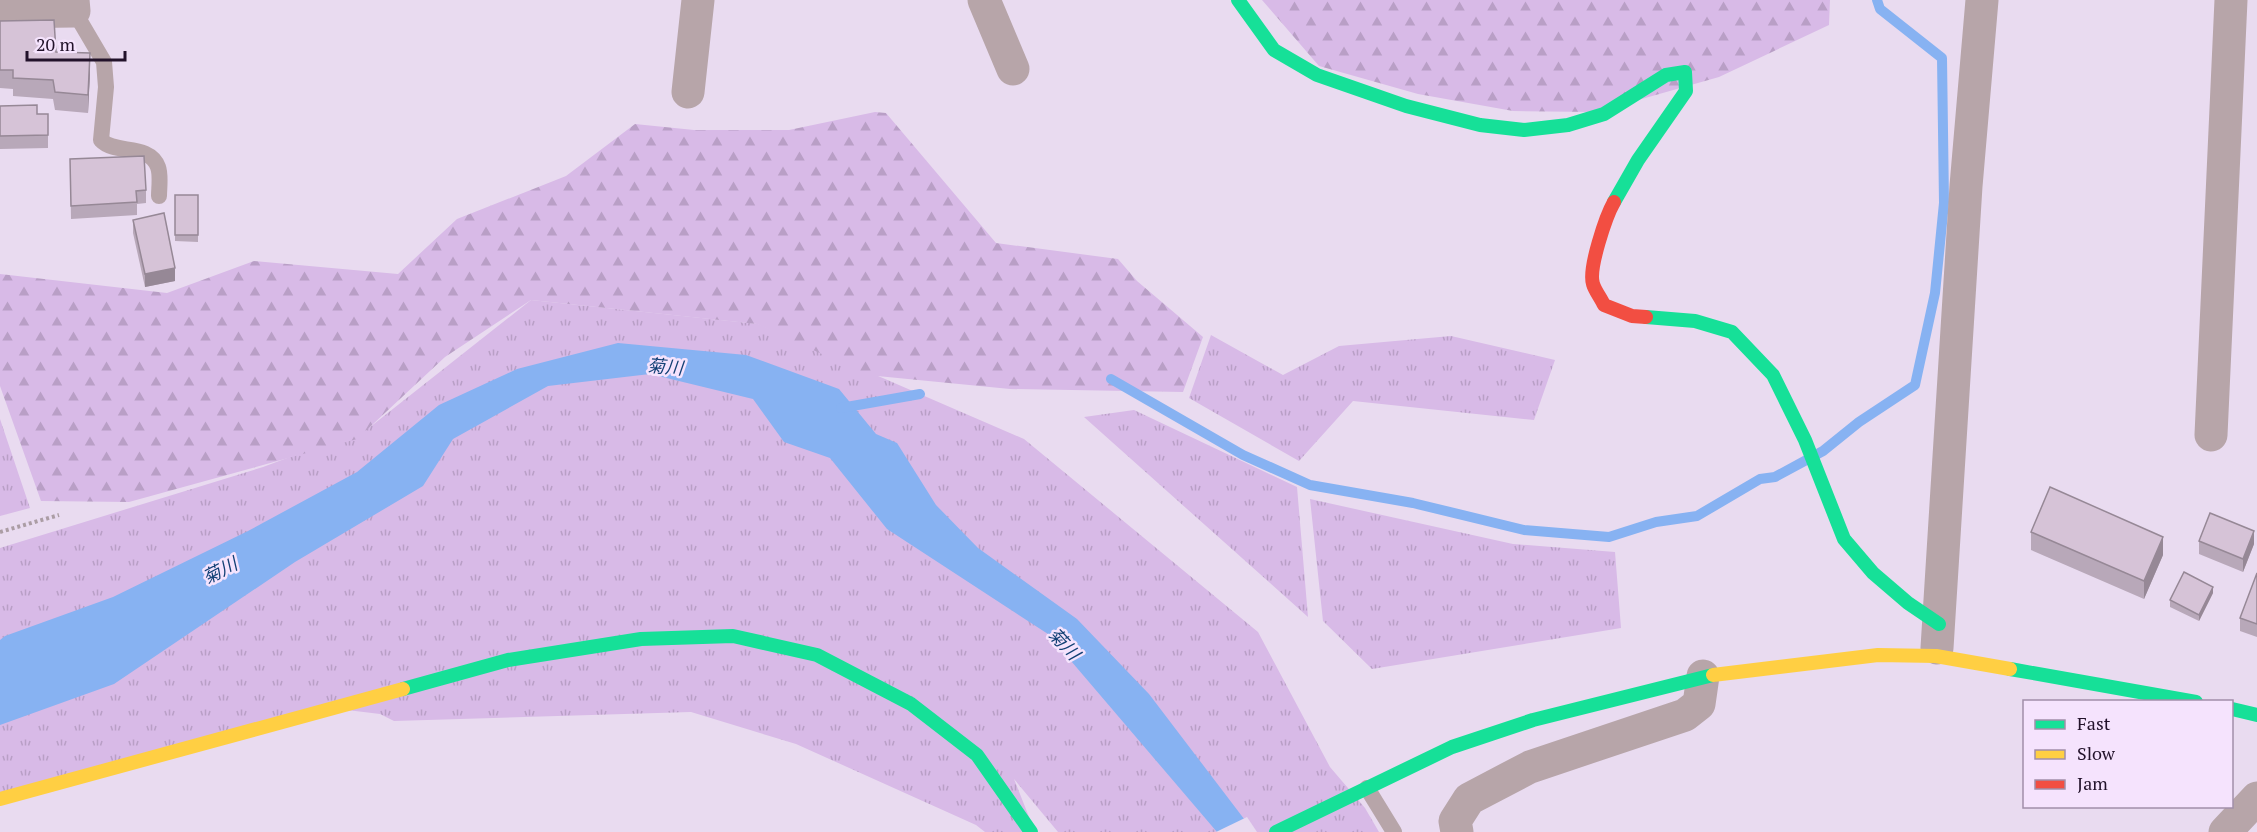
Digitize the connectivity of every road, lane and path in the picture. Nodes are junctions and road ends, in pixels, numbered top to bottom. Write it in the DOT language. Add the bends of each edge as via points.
graph roads {
  1 [pos="699,0"];
  2 [pos="984,0"];
  3 [pos="1238,0"];
  4 [pos="1982,0"];
  5 [pos="2231,0"];
  6 [pos="74,6"];
  7 [pos="0,12"];
  8 [pos="1013,69"];
  9 [pos="688,92"];
  10 [pos="159,196"];
  11 [pos="2211,435"];
  12 [pos="59,515"];
  13 [pos="0,532"];
  14 [pos="1937,640"];
  15 [pos="1703,676"];
  16 [pos="2188,700"];
  17 [pos="2233,709"];
  18 [pos="2257,715"];
  19 [pos="1360,791"];
  20 [pos="2257,798"];
  21 [pos="0,799"];
  22 [pos="1031,832"];
  23 [pos="1276,832"];
  24 [pos="1394,832"];
  25 [pos="1457,832"];
  26 [pos="2225,832"];
  1 -- 9 [label="street"];
  2 -- 8 [label="street"];
  3 -- 14 [label="street" via="1274,50 1317,75 1406,106 1480,125 1524,130 1568,125 1604,114 1666,75 1685,72 1686,91 1608,212 1592,282 1604,305 1632,316 1695,321 1732,332 1773,375 1805,440 1844,539 1873,573 1908,603"];
  4 -- 14 [label="street"];
  5 -- 11 [label="street"];
  6 -- 7 [label="street"];
  6 -- 10 [label="lane" via="104,62 101,140 106,145 137,150 153,160 158,168"];
  12 -- 13 [label="path"];
  14 -- 15 [label="street" via="1878,656"];
  14 -- 16 [label="street"];
  15 -- 19 [label="street" via="1533,720 1452,747"];
  15 -- 25 [label="street" via="1699,704 1685,715 1530,767 1469,799 1455,821"];
  17 -- 18 [label="street"];
  19 -- 23 [label="street"];
  19 -- 24 [label="lane"];
  20 -- 26 [label="street"];
  21 -- 22 [label="street" via="508,660 641,639 733,636 817,656 911,704 977,755"];
}
